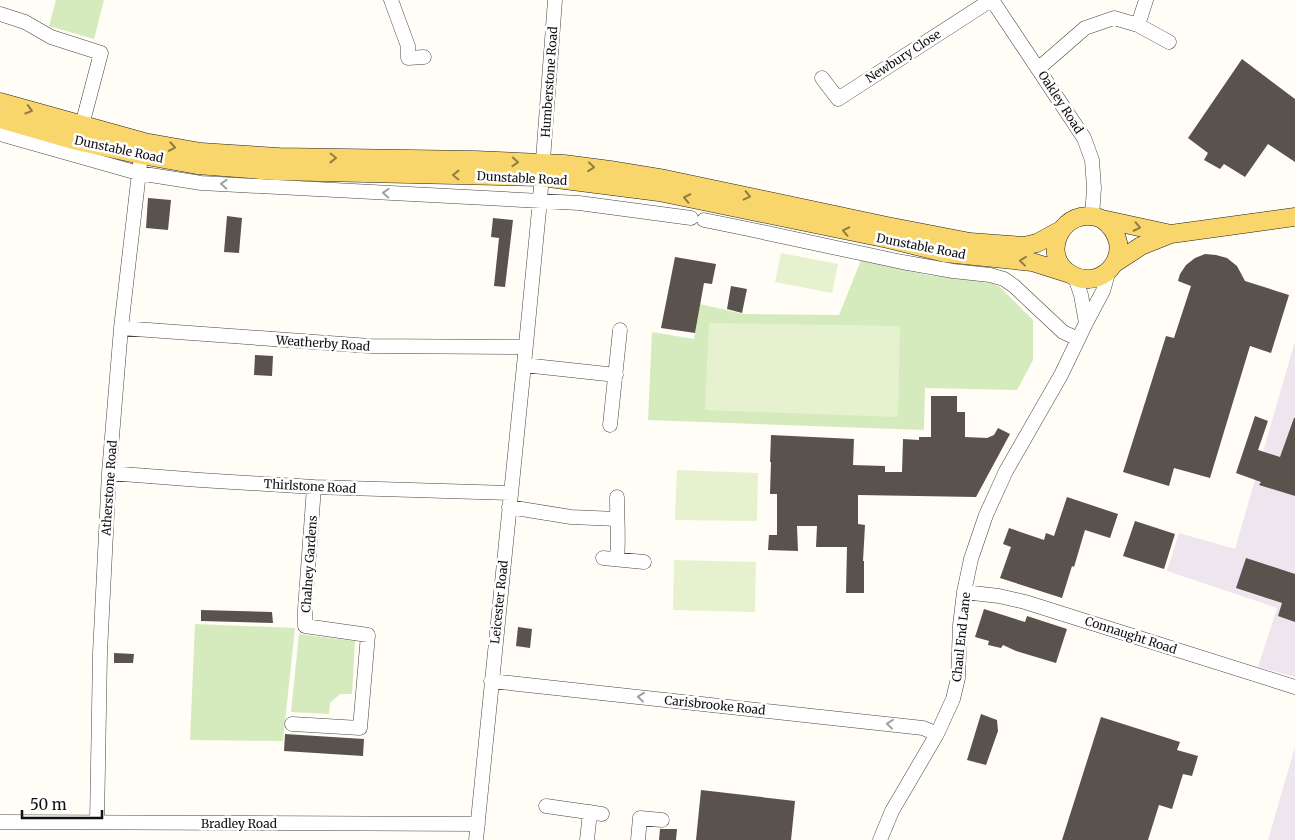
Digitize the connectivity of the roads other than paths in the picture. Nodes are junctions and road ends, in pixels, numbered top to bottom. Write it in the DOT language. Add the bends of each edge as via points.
graph roads {
  1 [pos="391,0"];
  2 [pos="555,0"];
  3 [pos="992,0"];
  4 [pos="1146,0"];
  5 [pos="0,14"];
  6 [pos="1138,25"];
  7 [pos="1169,42"];
  8 [pos="424,57"];
  9 [pos="1039,68"];
  10 [pos="822,78"];
  11 [pos="0,102"];
  12 [pos="0,119"];
  13 [pos="82,125"];
  14 [pos="0,134"];
  15 [pos="141,155"];
  16 [pos="542,170"];
  17 [pos="138,173"];
  18 [pos="540,200"];
  19 [pos="1295,217"];
  20 [pos="1097,218"];
  21 [pos="1061,230"];
  22 [pos="1171,234"];
  23 [pos="1112,266"];
  24 [pos="1073,276"];
  25 [pos="1086,323"];
  26 [pos="121,328"];
  27 [pos="620,330"];
  28 [pos="1078,339"];
  29 [pos="525,347"];
  30 [pos="524,365"];
  31 [pos="616,375"];
  32 [pos="610,425"];
  33 [pos="109,472"];
  34 [pos="314,487"];
  35 [pos="617,498"];
  36 [pos="510,500"];
  37 [pos="616,519"];
  38 [pos="603,558"];
  39 [pos="617,559"];
  40 [pos="644,562"];
  41 [pos="964,592"];
  42 [pos="491,680"];
  43 [pos="1295,687"];
  44 [pos="292,724"];
  45 [pos="937,734"];
  46 [pos="546,806"];
  47 [pos="662,820"];
  48 [pos="0,822"];
  49 [pos="97,822"];
  50 [pos="478,824"];
  51 [pos="476,840"];
  52 [pos="587,840"];
  53 [pos="638,840"];
  54 [pos="880,840"];
  1 -- 8 [label="street" via="408,46 408,58"];
  2 -- 16 [label="street, Humberstone Road"];
  3 -- 9 [label="street, Oakley Road"];
  3 -- 10 [label="street, Newbury Close" via="838,99"];
  4 -- 6 [label="street"];
  5 -- 13 [label="street" via="25,22 51,37 102,53"];
  6 -- 7 [label="street"];
  6 -- 9 [label="street" via="1114,18 1085,28"];
  9 -- 20 [label="street, Oakley Road" via="1087,145 1092,160"];
  11 -- 13 [label="main road, Dunstable Road, one-way"];
  12 -- 15 [label="main road, Dunstable Road"];
  13 -- 16 [label="main road, Dunstable Road, one-way" via="144,142 201,152 279,157 475,160"];
  14 -- 17 [label="street, Dunstable Road"];
  16 -- 15 [label="main road, Dunstable Road, one-way" via="275,171 197,165"];
  15 -- 17 [label="street, Atherstone Road"];
  16 -- 18 [label="street, Leicester Road"];
  16 -- 21 [label="main road, Dunstable Road, one-way" via="610,170 664,179 970,242 1024,246"];
  24 -- 16 [label="main road, Dunstable Road, one-way" via="1032,262 945,252"];
  18 -- 17 [label="street, Dunstable Road, one-way" via="201,183"];
  17 -- 26 [label="street, Atherstone Road"];
  18 -- 28 [label="street, Dunstable Road" via="697,220 902,262 1004,279 1063,332"];
  18 -- 29 [label="street, Leicester Road"];
  19 -- 22 [label="main road"];
  20 -- 21 [label="main road" via="1074,218"];
  20 -- 22 [label="main road, one-way"];
  20 -- 23 [label="main road" via="1110,225 1119,243 1119,253"];
  21 -- 24 [label="main road" via="1056,239 1056,254 1063,268"];
  22 -- 23 [label="main road" via="1141,246"];
  23 -- 24 [label="main road" via="1102,276 1093,279"];
  23 -- 25 [label="street, Chaul End Lane"];
  24 -- 25 [label="street" via="1081,295"];
  25 -- 28 [label="street, Chaul End Lane"];
  26 -- 29 [label="street, Weatherby Road" via="370,346"];
  26 -- 33 [label="street, Atherstone Road"];
  27 -- 31 [label="street"];
  28 -- 41 [label="street, Chaul End Lane" via="1006,471 986,515 971,558"];
  29 -- 30 [label="street, Leicester Road"];
  30 -- 31 [label="street"];
  30 -- 36 [label="street, Leicester Road"];
  31 -- 32 [label="street"];
  33 -- 34 [label="street, Thirlstone Road"];
  33 -- 49 [label="street, Atherstone Road" via="100,653"];
  34 -- 36 [label="street, Thirlstone Road"];
  34 -- 44 [label="street, Chalney Gardens" via="305,626 368,635 360,728"];
  35 -- 37 [label="street"];
  36 -- 37 [label="street, Thirlstone Road" via="570,517"];
  36 -- 42 [label="street, Leicester Road"];
  37 -- 39 [label="street"];
  38 -- 39 [label="street"];
  39 -- 40 [label="street"];
  41 -- 43 [label="street, Connaught Road" via="1025,602"];
  41 -- 45 [label="street, Chaul End Lane" via="958,678 953,699"];
  45 -- 42 [label="street, Carisbrooke Road, one-way" via="915,727"];
  42 -- 50 [label="street, Leicester Road"];
  45 -- 54 [label="street, Chaul End Lane" via="892,811"];
  46 -- 52 [label="street" via="596,813"];
  47 -- 53 [label="street" via="640,818"];
  48 -- 49 [label="street, Bradley Road"];
  49 -- 50 [label="street, Bradley Road"];
  50 -- 51 [label="street, Leicester Road"];
}
